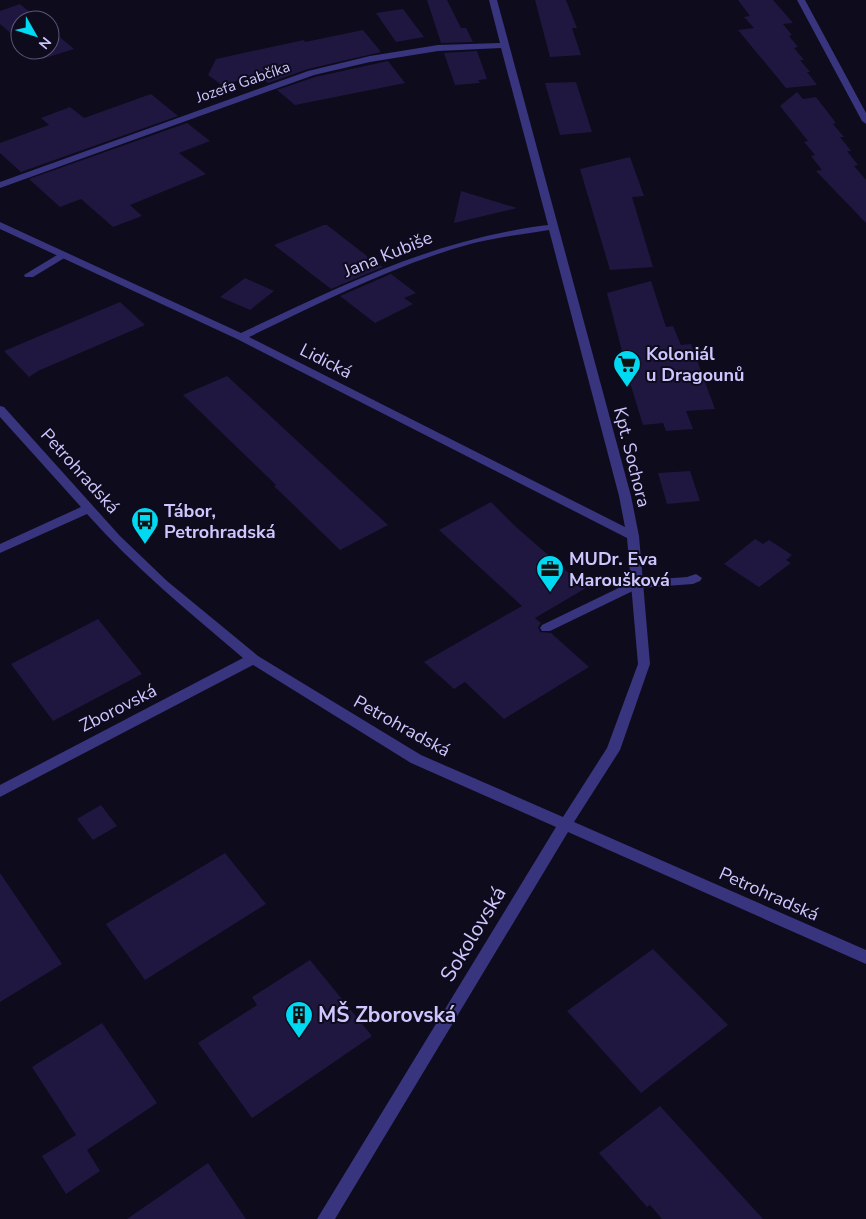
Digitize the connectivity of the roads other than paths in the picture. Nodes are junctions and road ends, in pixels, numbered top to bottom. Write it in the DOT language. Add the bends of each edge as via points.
graph roads {
  1 [pos="494,0"];
  2 [pos="801,0"];
  3 [pos="504,45"];
  4 [pos="866,121"];
  5 [pos="0,185"];
  6 [pos="0,225"];
  7 [pos="554,227"];
  8 [pos="62,255"];
  9 [pos="29,275"];
  10 [pos="241,337"];
  11 [pos="0,410"];
  12 [pos="87,509"];
  13 [pos="633,536"];
  14 [pos="0,549"];
  15 [pos="696,578"];
  16 [pos="637,584"];
  17 [pos="546,628"];
  18 [pos="253,659"];
  19 [pos="0,791"];
  20 [pos="566,826"];
  21 [pos="866,957"];
  22 [pos="325,1219"];
  1 -- 3 [label="street, Kpt. Sochora"];
  2 -- 4 [label="street"];
  3 -- 5 [label="street, Jozefa Gabčíka" via="438,48 311,73"];
  3 -- 7 [label="street, Kpt. Sochora"];
  6 -- 8 [label="street, Lidická"];
  7 -- 10 [label="street, Jana Kubiše" via="510,232 431,252"];
  7 -- 13 [label="street, Kpt. Sochora"];
  8 -- 9 [label="street"];
  8 -- 10 [label="street, Lidická"];
  10 -- 13 [label="street, Lidická"];
  11 -- 12 [label="street, Petrohradská"];
  12 -- 14 [label="street"];
  12 -- 18 [label="street, Petrohradská" via="163,584"];
  13 -- 16 [label="street, Kpt. Sochora"];
  15 -- 16 [label="street"];
  16 -- 17 [label="street"];
  16 -- 20 [label="street, Kpt. Sochora" via="644,664 613,750"];
  18 -- 19 [label="street, Zborovská"];
  18 -- 20 [label="street, Petrohradská" via="416,759"];
  20 -- 21 [label="street, Petrohradská"];
  20 -- 22 [label="street, Sokolovská"];
}
